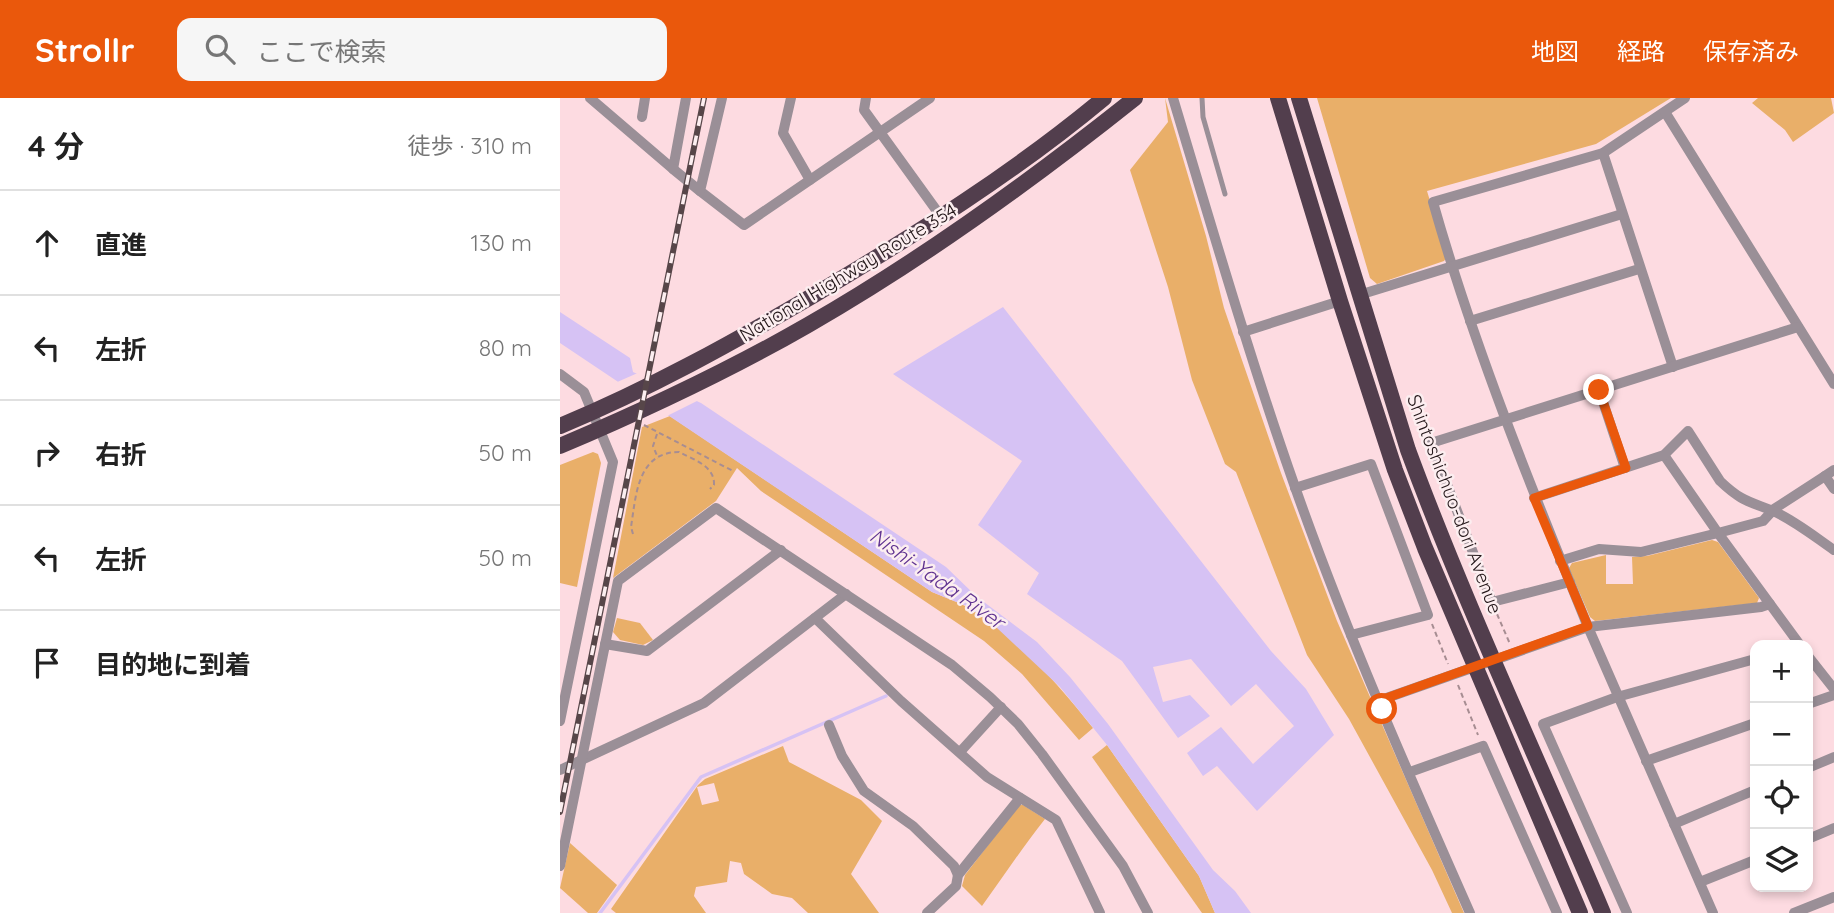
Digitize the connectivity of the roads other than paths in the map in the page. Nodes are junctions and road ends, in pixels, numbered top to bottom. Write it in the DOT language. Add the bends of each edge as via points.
graph roads {
  1 [pos="590,98"];
  2 [pos="645,98"];
  3 [pos="686,98"];
  4 [pos="722,98"];
  5 [pos="791,98"];
  6 [pos="866,98"];
  7 [pos="930,98"];
  8 [pos="1104,98"];
  9 [pos="1135,98"];
  10 [pos="1173,98"];
  11 [pos="1202,98"];
  12 [pos="1278,98"];
  13 [pos="1299,98"];
  14 [pos="1685,98"];
  15 [pos="1665,112"];
  16 [pos="642,117"];
  17 [pos="879,133"];
  18 [pos="1603,153"];
  19 [pos="673,169"];
  20 [pos="810,180"];
  21 [pos="700,191"];
  22 [pos="1225,194"];
  23 [pos="1622,214"];
  24 [pos="942,218"];
  25 [pos="1451,266"];
  26 [pos="1639,269"];
  27 [pos="1359,295"];
  28 [pos="1340,301"];
  29 [pos="1471,321"];
  30 [pos="1798,327"];
  31 [pos="1243,332"];
  32 [pos="1673,367"];
  33 [pos="560,374"];
  34 [pos="1834,384"];
  35 [pos="1599,390"];
  36 [pos="593,412"];
  37 [pos="1505,420"];
  38 [pos="560,426"];
  39 [pos="600,429"];
  40 [pos="560,446"];
  41 [pos="1664,455"];
  42 [pos="1626,468"];
  43 [pos="1829,473"];
  44 [pos="1295,488"];
  45 [pos="1834,489"];
  46 [pos="1534,498"];
  47 [pos="1772,511"];
  48 [pos="1718,533"];
  49 [pos="781,550"];
  50 [pos="1834,550"];
  51 [pos="1560,561"];
  52 [pos="1570,582"];
  53 [pos="846,594"];
  54 [pos="1770,604"];
  55 [pos="815,618"];
  56 [pos="1588,626"];
  57 [pos="1351,635"];
  58 [pos="1796,640"];
  59 [pos="605,644"];
  60 [pos="1750,660"];
  61 [pos="1493,661"];
  62 [pos="1813,662"];
  63 [pos="1476,667"];
  64 [pos="564,676"];
  65 [pos="1834,689"];
  66 [pos="1834,695"];
  67 [pos="1617,697"];
  68 [pos="1378,701"];
  69 [pos="1811,703"];
  70 [pos="1002,708"];
  71 [pos="560,721"];
  72 [pos="829,725"];
  73 [pos="1750,725"];
  74 [pos="960,752"];
  75 [pos="1834,757"];
  76 [pos="582,760"];
  77 [pos="1646,761"];
  78 [pos="1813,766"];
  79 [pos="560,770"];
  80 [pos="1410,772"];
  81 [pos="1750,792"];
  82 [pos="1020,798"];
  83 [pos="1674,824"];
  84 [pos="1834,828"];
  85 [pos="1813,837"];
  86 [pos="1750,862"];
  87 [pos="560,866"];
  88 [pos="958,875"];
  89 [pos="1700,882"];
  90 [pos="1834,897"];
  91 [pos="928,913"];
  92 [pos="1100,913"];
  93 [pos="1148,913"];
  94 [pos="1470,913"];
  95 [pos="1557,913"];
  96 [pos="1580,913"];
  97 [pos="1603,913"];
  98 [pos="1627,913"];
  99 [pos="1713,913"];
  100 [pos="1794,913"];
  1 -- 19 [label="street"];
  2 -- 16 [label="street"];
  3 -- 19 [label="street"];
  4 -- 21 [label="street"];
  5 -- 20 [label="street" via="783,133"];
  6 -- 17 [label="street" via="864,110"];
  7 -- 17 [label="street"];
  8 -- 24 [label="highway, National Highway Route 354"];
  9 -- 39 [label="highway, National Highway Route 354" via="981,216 809,325 697,383 645,416"];
  10 -- 31 [label="street"];
  11 -- 22 [label="lane"];
  12 -- 28 [label="highway"];
  13 -- 27 [label="highway, Shintoshichuo-dori Avenue"];
  14 -- 15 [label="street"];
  15 -- 18 [label="street"];
  15 -- 30 [label="street"];
  17 -- 20 [label="street"];
  17 -- 24 [label="street"];
  18 -- 23 [label="street"];
  18 -- 25 [label="street" via="1433,202"];
  19 -- 21 [label="street"];
  20 -- 21 [label="street" via="744,225"];
  23 -- 25 [label="street"];
  23 -- 26 [label="street"];
  24 -- 36 [label="highway, National Highway Route 354" via="737,341"];
  25 -- 27 [label="street"];
  25 -- 29 [label="street"];
  26 -- 29 [label="street"];
  26 -- 32 [label="street"];
  27 -- 61 [label="highway, Shintoshichuo-dori Avenue" via="1408,450"];
  28 -- 31 [label="street"];
  28 -- 63 [label="highway" via="1395,470"];
  29 -- 37 [label="street"];
  30 -- 32 [label="street"];
  30 -- 34 [label="street"];
  31 -- 44 [label="street"];
  32 -- 35 [label="street"];
  33 -- 36 [label="street" via="584,392"];
  35 -- 37 [label="street"];
  35 -- 42 [label="street"];
  36 -- 38 [label="highway, National Highway Route 354"];
  36 -- 39 [label="street"];
  37 -- 46 [label="street"];
  37 -- 52 [label="street" via="1431,443 1492,601"];
  39 -- 40 [label="highway, National Highway Route 354"];
  39 -- 64 [label="street" via="613,462"];
  41 -- 42 [label="street"];
  41 -- 47 [label="street" via="1688,432 1727,488"];
  41 -- 48 [label="street"];
  42 -- 46 [label="street"];
  43 -- 45 [label="street"];
  43 -- 47 [label="street"];
  44 -- 57 [label="street"];
  44 -- 57 [label="street" via="1371,464 1428,615"];
  46 -- 51 [label="street"];
  47 -- 48 [label="street" via="1763,521"];
  47 -- 50 [label="street"];
  48 -- 51 [label="street" via="1641,552 1599,549"];
  48 -- 54 [label="street"];
  49 -- 53 [label="street"];
  49 -- 59 [label="street" via="647,651"];
  49 -- 59 [label="street" via="716,508 618,581"];
  51 -- 52 [label="street"];
  52 -- 56 [label="street"];
  53 -- 55 [label="street"];
  53 -- 70 [label="street" via="952,665"];
  54 -- 56 [label="street"];
  54 -- 58 [label="street"];
  55 -- 74 [label="street"];
  55 -- 76 [label="street" via="704,703"];
  56 -- 61 [label="street"];
  56 -- 67 [label="street"];
  57 -- 68 [label="street"];
  59 -- 76 [label="street"];
  60 -- 67 [label="street"];
  61 -- 63 [label="street"];
  61 -- 97 [label="highway, Shintoshichuo-dori Avenue"];
  62 -- 65 [label="street"];
  63 -- 68 [label="street"];
  63 -- 96 [label="highway"];
  64 -- 71 [label="street"];
  66 -- 69 [label="street"];
  67 -- 77 [label="street"];
  67 -- 98 [label="street" via="1543,724"];
  68 -- 80 [label="street"];
  70 -- 74 [label="street"];
  70 -- 93 [label="street" via="1042,754 1123,866"];
  72 -- 88 [label="street" via="864,791 913,826"];
  73 -- 77 [label="street"];
  74 -- 82 [label="street"];
  75 -- 78 [label="street"];
  76 -- 79 [label="street"];
  76 -- 87 [label="street"];
  77 -- 83 [label="street"];
  80 -- 94 [label="street"];
  80 -- 95 [label="street" via="1483,746"];
  81 -- 83 [label="street"];
  82 -- 88 [label="street"];
  82 -- 92 [label="street" via="1056,820"];
  83 -- 89 [label="street"];
  84 -- 85 [label="street"];
  86 -- 89 [label="street"];
  88 -- 91 [label="street" via="956,886"];
  89 -- 99 [label="street"];
  90 -- 100 [label="street"];
}
